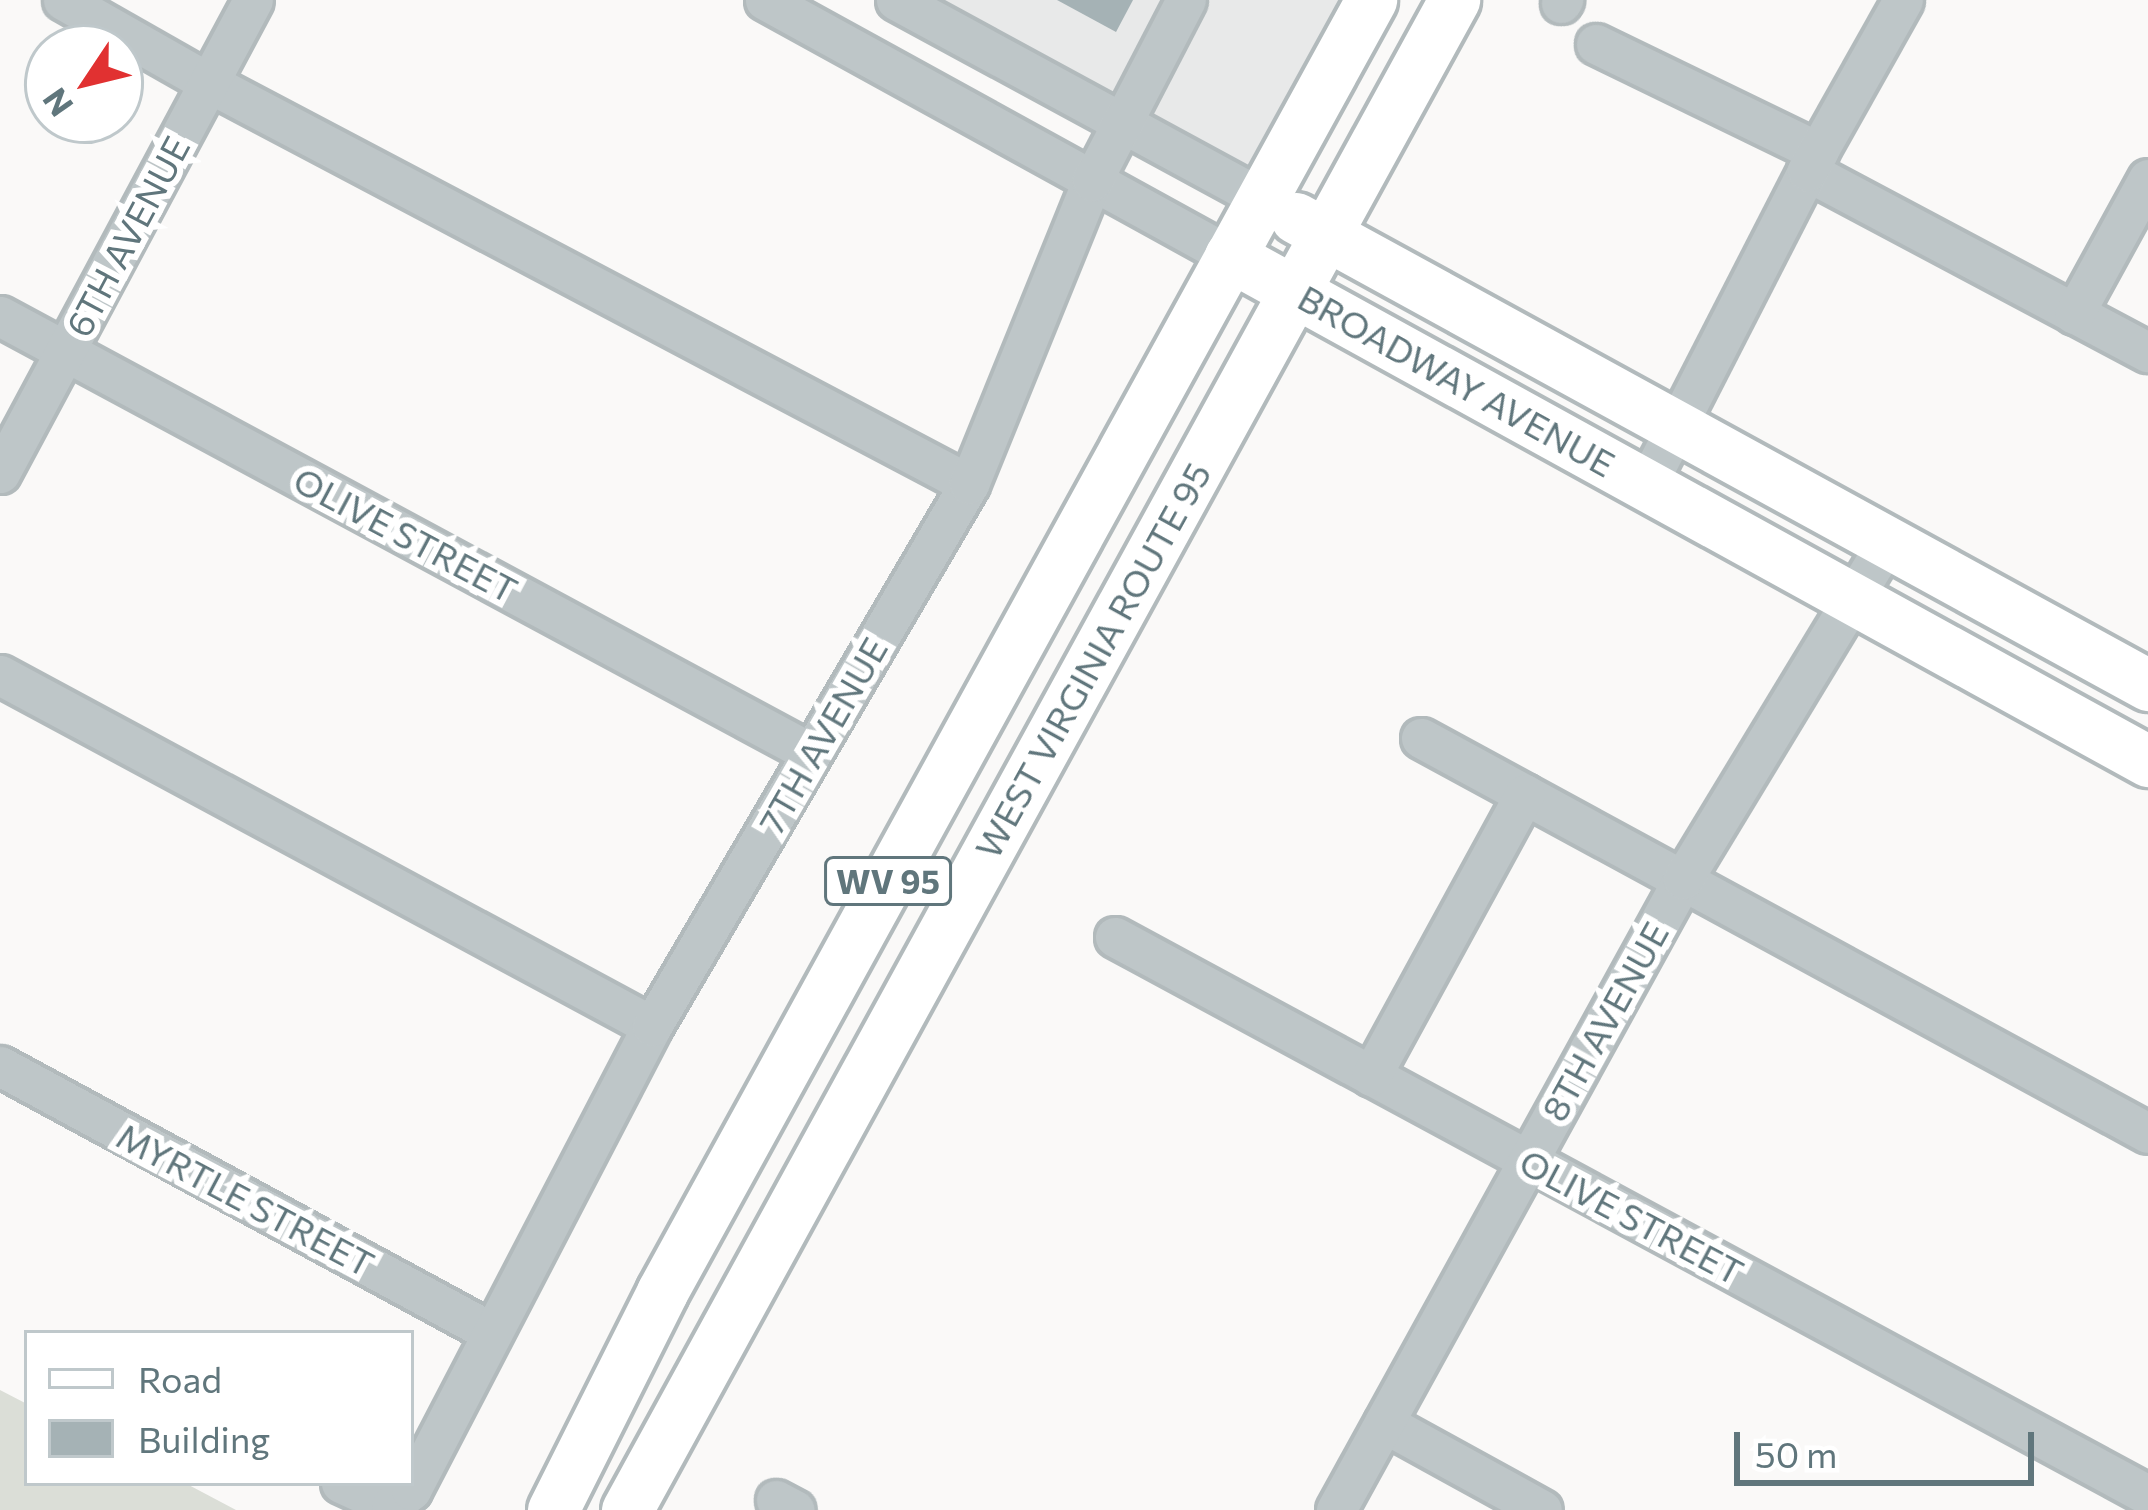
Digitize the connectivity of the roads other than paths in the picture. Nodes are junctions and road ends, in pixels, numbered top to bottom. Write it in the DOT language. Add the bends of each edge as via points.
graph roads {
  1 [pos="63,0"];
  2 [pos="253,0"];
  3 [pos="765,0"];
  4 [pos="896,0"];
  5 [pos="1186,0"];
  6 [pos="1371,0"];
  7 [pos="1454,0"];
  8 [pos="1903,0"];
  9 [pos="1596,44"];
  10 [pos="209,83"];
  11 [pos="1122,124"];
  12 [pos="1813,161"];
  13 [pos="2148,179"];
  14 [pos="1092,181"];
  15 [pos="1262,199"];
  16 [pos="1326,234"];
  17 [pos="1230,256"];
  18 [pos="1294,291"];
  19 [pos="2074,314"];
  20 [pos="0,316"];
  21 [pos="66,350"];
  22 [pos="2148,352"];
  23 [pos="1678,426"];
  24 [pos="0,472"];
  25 [pos="969,484"];
  26 [pos="1647,484"];
  27 [pos="1888,542"];
  28 [pos="1856,600"];
  29 [pos="0,675"];
  30 [pos="2148,685"];
  31 [pos="1421,738"];
  32 [pos="811,753"];
  33 [pos="2148,761"];
  34 [pos="1525,794"];
  35 [pos="1683,879"];
  36 [pos="1115,937"];
  37 [pos="652,1026"];
  38 [pos="0,1066"];
  39 [pos="1371,1076"];
  40 [pos="2148,1133"];
  41 [pos="1528,1160"];
  42 [pos="491,1332"];
  43 [pos="1384,1424"];
  44 [pos="414,1484"];
  45 [pos="348,1486"];
  46 [pos="413,1486"];
  47 [pos="2148,1495"];
  48 [pos="553,1510"];
  49 [pos="627,1510"];
  50 [pos="1336,1510"];
  51 [pos="1542,1510"];
  1 -- 10 [label="street"];
  2 -- 10 [label="street, 6TH AVENUE"];
  3 -- 14 [label="street, BROADWAY AVENUE"];
  4 -- 11 [label="street, BROADWAY AVENUE"];
  5 -- 11 [label="street, 7TH AVENUE"];
  6 -- 15 [label="main road, WEST VIRGINIA ROUTE 95 / WV 95"];
  7 -- 16 [label="main road, WEST VIRGINIA ROUTE 95 / WV 95"];
  8 -- 12 [label="street"];
  9 -- 12 [label="street"];
  10 -- 21 [label="street, 6TH AVENUE"];
  10 -- 25 [label="street"];
  11 -- 14 [label="street, 7TH AVENUE"];
  11 -- 15 [label="street, BROADWAY AVENUE"];
  12 -- 19 [label="street"];
  12 -- 23 [label="street"];
  13 -- 19 [label="street"];
  14 -- 17 [label="street, BROADWAY AVENUE"];
  14 -- 25 [label="street, 7TH AVENUE"];
  15 -- 16 [label="main road, BROADWAY AVENUE"];
  15 -- 17 [label="main road, WEST VIRGINIA ROUTE 95 / WV 95"];
  16 -- 18 [label="main road, WEST VIRGINIA ROUTE 95 / WV 95"];
  16 -- 23 [label="main road, BROADWAY AVENUE"];
  17 -- 18 [label="main road, BROADWAY AVENUE"];
  17 -- 48 [label="main road, WEST VIRGINIA ROUTE 95 / WV 95" via="662,1292"];
  18 -- 26 [label="main road, BROADWAY AVENUE"];
  18 -- 49 [label="main road, WEST VIRGINIA ROUTE 95 / WV 95"];
  19 -- 22 [label="street"];
  20 -- 21 [label="street, OLIVE STREET"];
  21 -- 24 [label="street, 6TH AVENUE"];
  21 -- 32 [label="street, OLIVE STREET"];
  23 -- 26 [label="street"];
  23 -- 27 [label="main road, BROADWAY AVENUE"];
  25 -- 32 [label="street, 7TH AVENUE"];
  26 -- 28 [label="main road, BROADWAY AVENUE"];
  27 -- 28 [label="street, 8TH AVENUE"];
  27 -- 30 [label="main road, BROADWAY AVENUE"];
  28 -- 33 [label="main road, BROADWAY AVENUE"];
  28 -- 35 [label="street, 8TH AVENUE"];
  29 -- 37 [label="street"];
  31 -- 34 [label="street"];
  32 -- 37 [label="street, 7TH AVENUE"];
  34 -- 35 [label="street"];
  34 -- 39 [label="street"];
  35 -- 40 [label="street"];
  35 -- 41 [label="street, 8TH AVENUE"];
  36 -- 39 [label="street, OLIVE STREET"];
  37 -- 42 [label="street, 7TH AVENUE"];
  38 -- 42 [label="street, MYRTLE STREET"];
  39 -- 41 [label="street, OLIVE STREET"];
  41 -- 43 [label="street, 8TH AVENUE"];
  41 -- 47 [label="street, OLIVE STREET"];
  42 -- 44 [label="street, 7TH AVENUE"];
  43 -- 50 [label="street, 8TH AVENUE"];
  43 -- 51 [label="street"];
  45 -- 46 [label="street, 7TH AVENUE" via="391,1505"];
}
